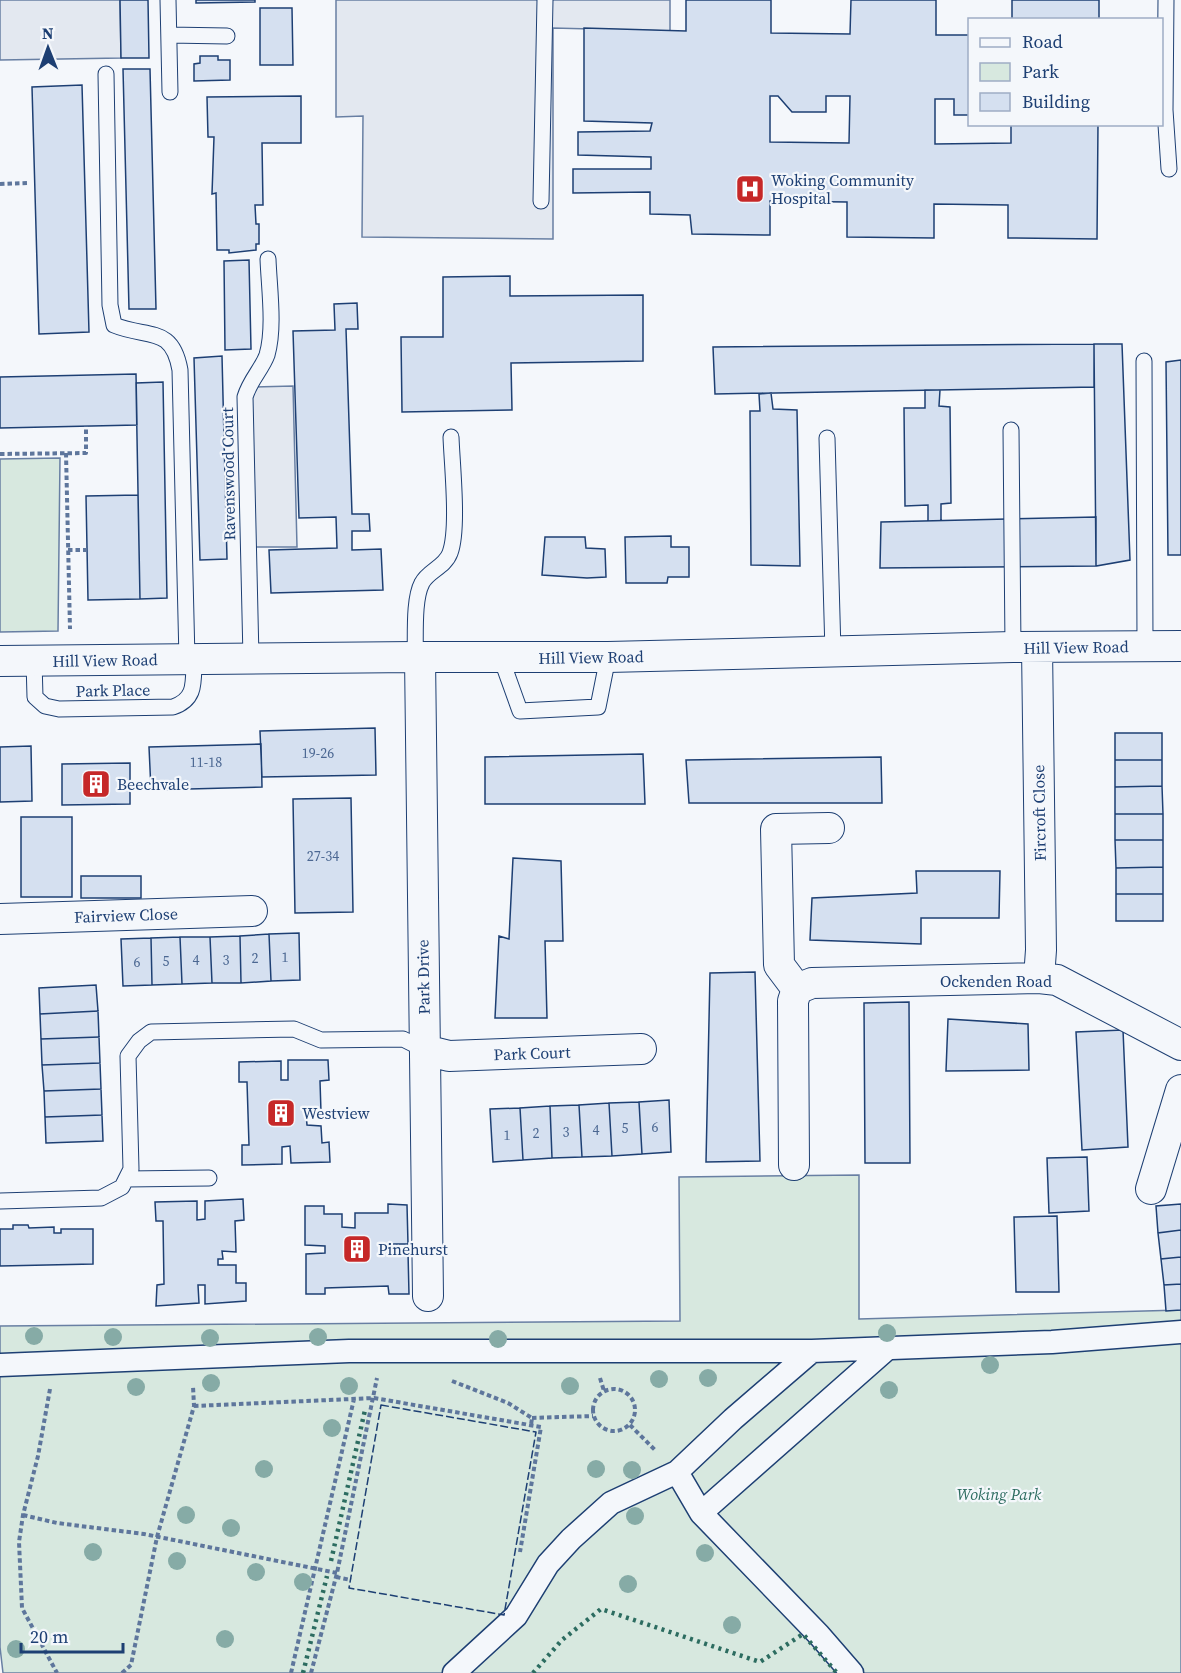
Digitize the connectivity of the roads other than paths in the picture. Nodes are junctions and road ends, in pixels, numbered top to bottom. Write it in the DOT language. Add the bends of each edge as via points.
graph roads {
  1 [pos="168,0"];
  2 [pos="545,0"];
  3 [pos="1166,0"];
  4 [pos="169,34"];
  5 [pos="227,36"];
  6 [pos="106,74"];
  7 [pos="170,92"];
  8 [pos="1169,170"];
  9 [pos="541,201"];
  10 [pos="268,259"];
  11 [pos="1144,361"];
  12 [pos="1011,430"];
  13 [pos="451,437"];
  14 [pos="827,438"];
  15 [pos="1145,646"];
  16 [pos="1181,646"];
  17 [pos="1025,647"];
  18 [pos="834,652"];
  19 [pos="418,657"];
  20 [pos="608,657"];
  21 [pos="251,658"];
  22 [pos="501,658"];
  23 [pos="190,659"];
  24 [pos="0,661"];
  25 [pos="34,661"];
  26 [pos="829,828"];
  27 [pos="252,911"];
  28 [pos="0,919"];
  29 [pos="1039,978"];
  30 [pos="797,989"];
  31 [pos="1181,1045"];
  32 [pos="640,1049"];
  33 [pos="425,1050"];
  34 [pos="1181,1090"];
  35 [pos="794,1165"];
  36 [pos="209,1178"];
  37 [pos="126,1179"];
  38 [pos="1151,1189"];
  39 [pos="0,1201"];
  40 [pos="428,1296"];
  41 [pos="1181,1332"];
  42 [pos="888,1348"];
  43 [pos="812,1351"];
  44 [pos="0,1365"];
  45 [pos="677,1472"];
  46 [pos="701,1513"];
  47 [pos="454,1673"];
  48 [pos="852,1673"];
  1 -- 4 [label="lane"];
  2 -- 9 [label="lane"];
  3 -- 8 [label="lane"];
  4 -- 5 [label="lane"];
  4 -- 7 [label="lane"];
  6 -- 23 [label="lane" via="110,305 114,326 165,339 173,346 180,370"];
  10 -- 21 [label="lane, Ravenswood Court" via="269,347 245,397"];
  11 -- 15 [label="lane"];
  12 -- 17 [label="lane"];
  13 -- 19 [label="lane" via="452,546 445,562 422,582 417,604"];
  14 -- 18 [label="lane"];
  15 -- 16 [label="street, Hill View Road"];
  15 -- 17 [label="street, Hill View Road"];
  17 -- 18 [label="street, Hill View Road"];
  17 -- 29 [label="street, Fircroft Close" via="1041,950"];
  18 -- 20 [label="street, Hill View Road"];
  19 -- 21 [label="street, Hill View Road"];
  19 -- 22 [label="street, Hill View Road"];
  19 -- 33 [label="street, Park Drive"];
  20 -- 22 [label="street, Hill View Road"];
  20 -- 22 [label="lane" via="598,707 520,711"];
  21 -- 23 [label="street, Hill View Road"];
  23 -- 25 [label="street, Hill View Road"];
  23 -- 25 [label="lane, Park Place" via="192,689 189,699 182,704 59,709 45,706 35,697"];
  24 -- 25 [label="street, Hill View Road"];
  26 -- 30 [label="street" via="776,829 779,965"];
  27 -- 28 [label="street, Fairview Close"];
  29 -- 30 [label="street, Ockenden Road" via="812,983"];
  29 -- 31 [label="street, Ockenden Road" via="1057,980 1085,993"];
  30 -- 35 [label="street" via="793,1001"];
  32 -- 33 [label="street, Park Court" via="449,1056"];
  33 -- 37 [label="lane" via="403,1039 321,1040 294,1029 152,1032 139,1041 129,1056 131,1168"];
  33 -- 40 [label="street, Park Drive"];
  34 -- 38 [label="street"];
  36 -- 37 [label="lane"];
  37 -- 39 [label="lane" via="122,1187 101,1198"];
  41 -- 42 [label="street"];
  42 -- 43 [label="street"];
  42 -- 46 [label="street"];
  43 -- 44 [label="street" via="349,1351"];
  43 -- 45 [label="street"];
  45 -- 46 [label="street"];
  45 -- 47 [label="street" via="611,1503 548,1564 516,1616"];
  46 -- 48 [label="street"];
}
